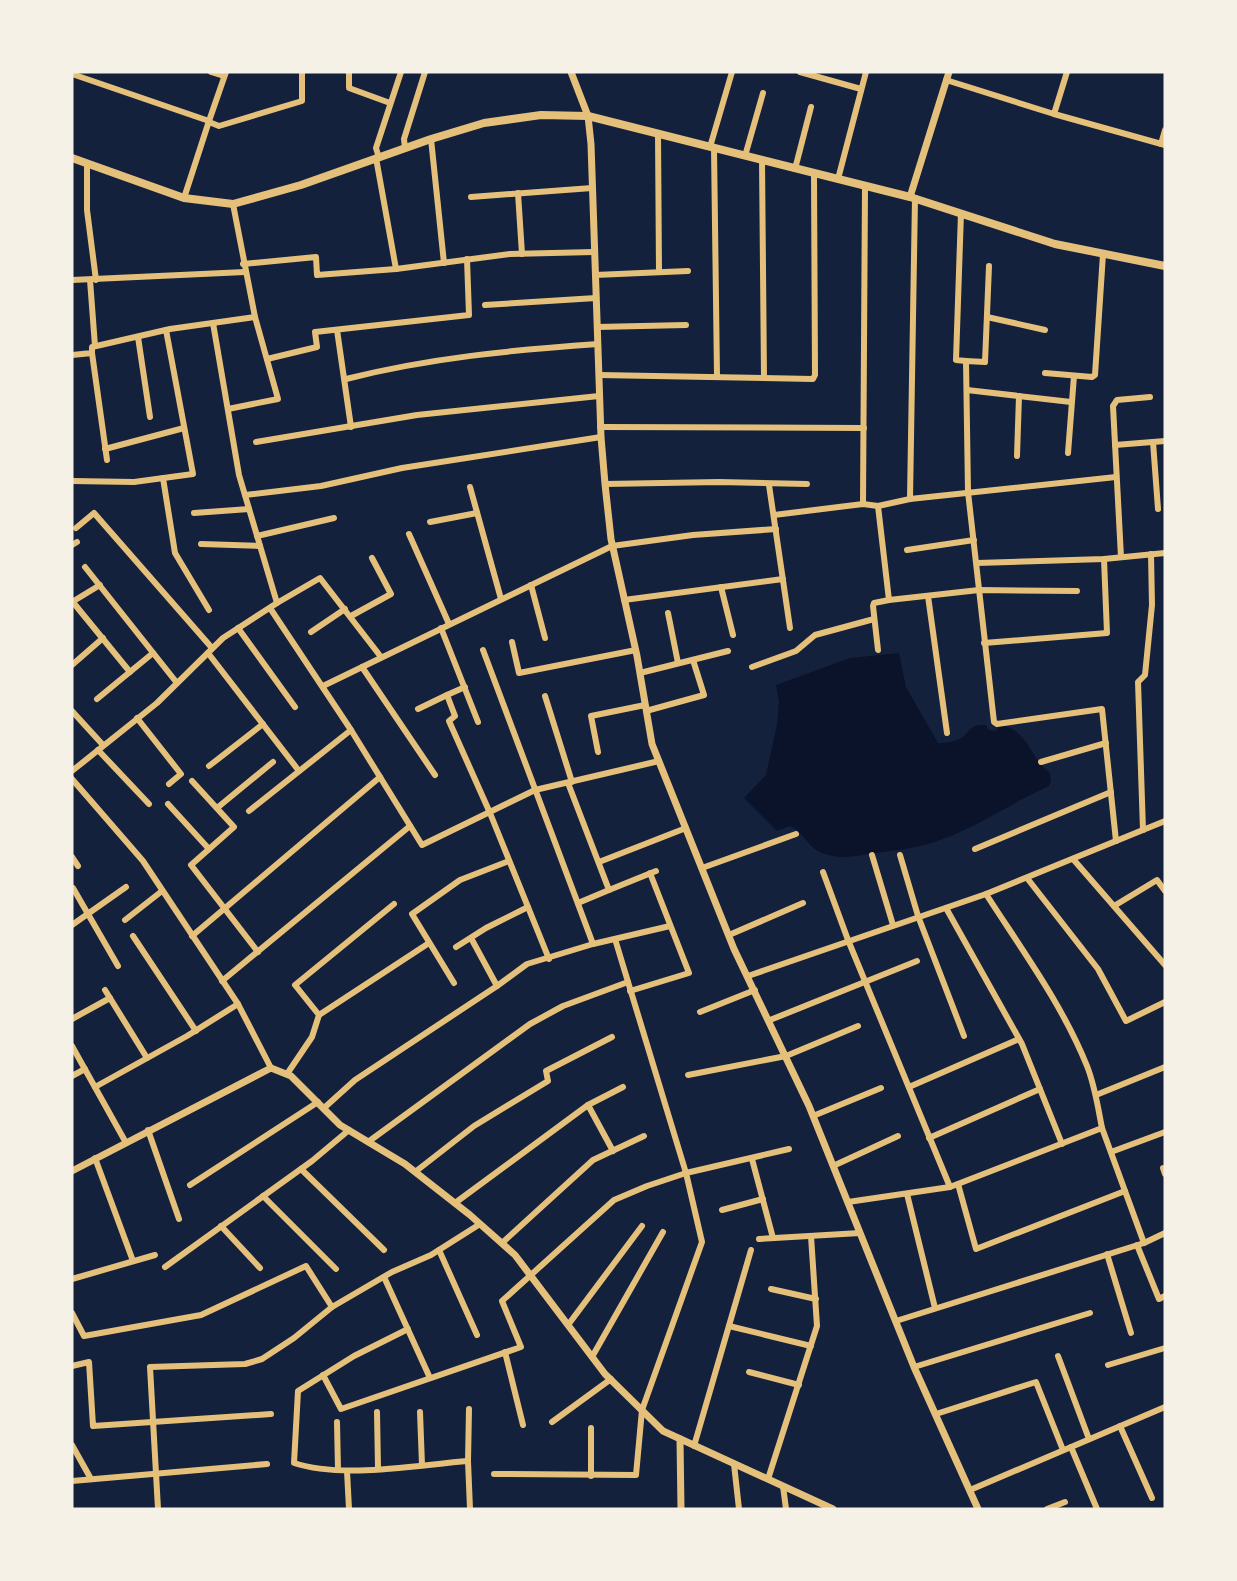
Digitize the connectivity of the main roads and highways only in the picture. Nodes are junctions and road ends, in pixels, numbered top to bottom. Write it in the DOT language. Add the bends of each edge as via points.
graph roads {
  1 [pos="72,158"];
  2 [pos="1165,266"];
  1 -- 2 [label="main road" via="184,198 233,204 484,123 541,115 588,116 913,198 1055,244"];
}
